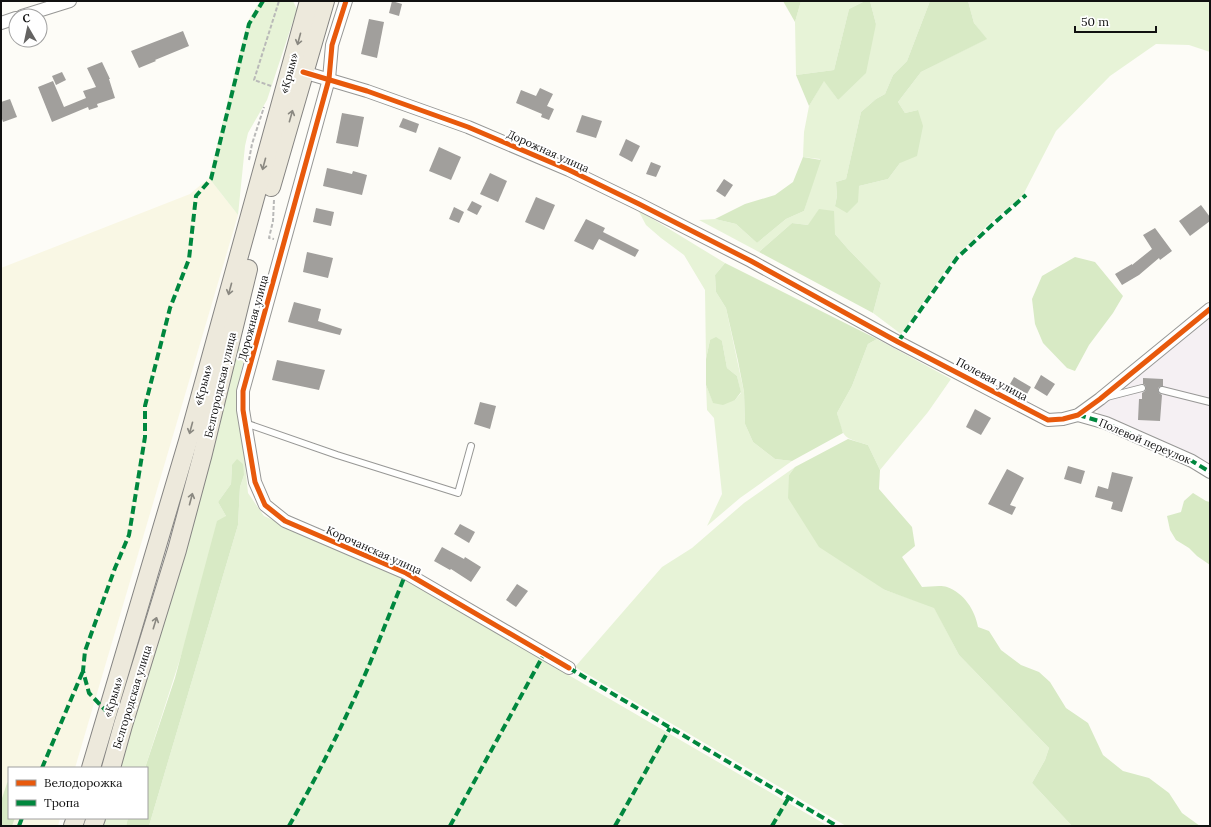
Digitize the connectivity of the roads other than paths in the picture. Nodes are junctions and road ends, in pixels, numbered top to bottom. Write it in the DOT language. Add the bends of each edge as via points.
graph roads {
  1 [pos="70,1"];
  2 [pos="309,1"];
  3 [pos="325,1"];
  4 [pos="346,1"];
  5 [pos="48,8"];
  6 [pos="304,72"];
  7 [pos="329,79"];
  8 [pos="751,261"];
  9 [pos="1210,309"];
  10 [pos="1142,388"];
  11 [pos="1162,390"];
  12 [pos="1100,399"];
  13 [pos="1210,402"];
  14 [pos="1078,415"];
  15 [pos="245,423"];
  16 [pos="471,446"];
  17 [pos="1210,472"];
  18 [pos="569,668"];
  19 [pos="105,721"];
  20 [pos="123,725"];
  21 [pos="91,767"];
  22 [pos="111,767"];
  1 -- 5 [label="street"];
  2 -- 19 [label="main road, «Крым», one-way" via="188,441"];
  3 -- 6 [label="main road, Белгородская улица"];
  4 -- 7 [label="street, Дорожная улица" via="332,46"];
  6 -- 7 [label="street, Дорожная улица"];
  20 -- 6 [label="main road, Белгородская улица, one-way" via="177,550 255,241"];
  7 -- 8 [label="street, Дорожная улица" via="468,127 569,170"];
  7 -- 15 [label="street, Дорожная улица" via="243,391"];
  8 -- 14 [label="street, Полевая улица" via="898,342 1048,420"];
  9 -- 12 [label="street, Полевая улица"];
  10 -- 12 [label="lane"];
  11 -- 13 [label="lane"];
  12 -- 14 [label="street, Полевая улица"];
  14 -- 17 [label="street, Полевой переулок" via="1106,423 1192,461"];
  15 -- 16 [label="lane" via="337,456 458,493"];
  15 -- 18 [label="street, Корочанская улица" via="255,482 265,505 285,521 406,573"];
  19 -- 20 [label="main road"];
  19 -- 21 [label="main road, «Крым»"];
  20 -- 22 [label="main road, Белгородская улица"];
}
